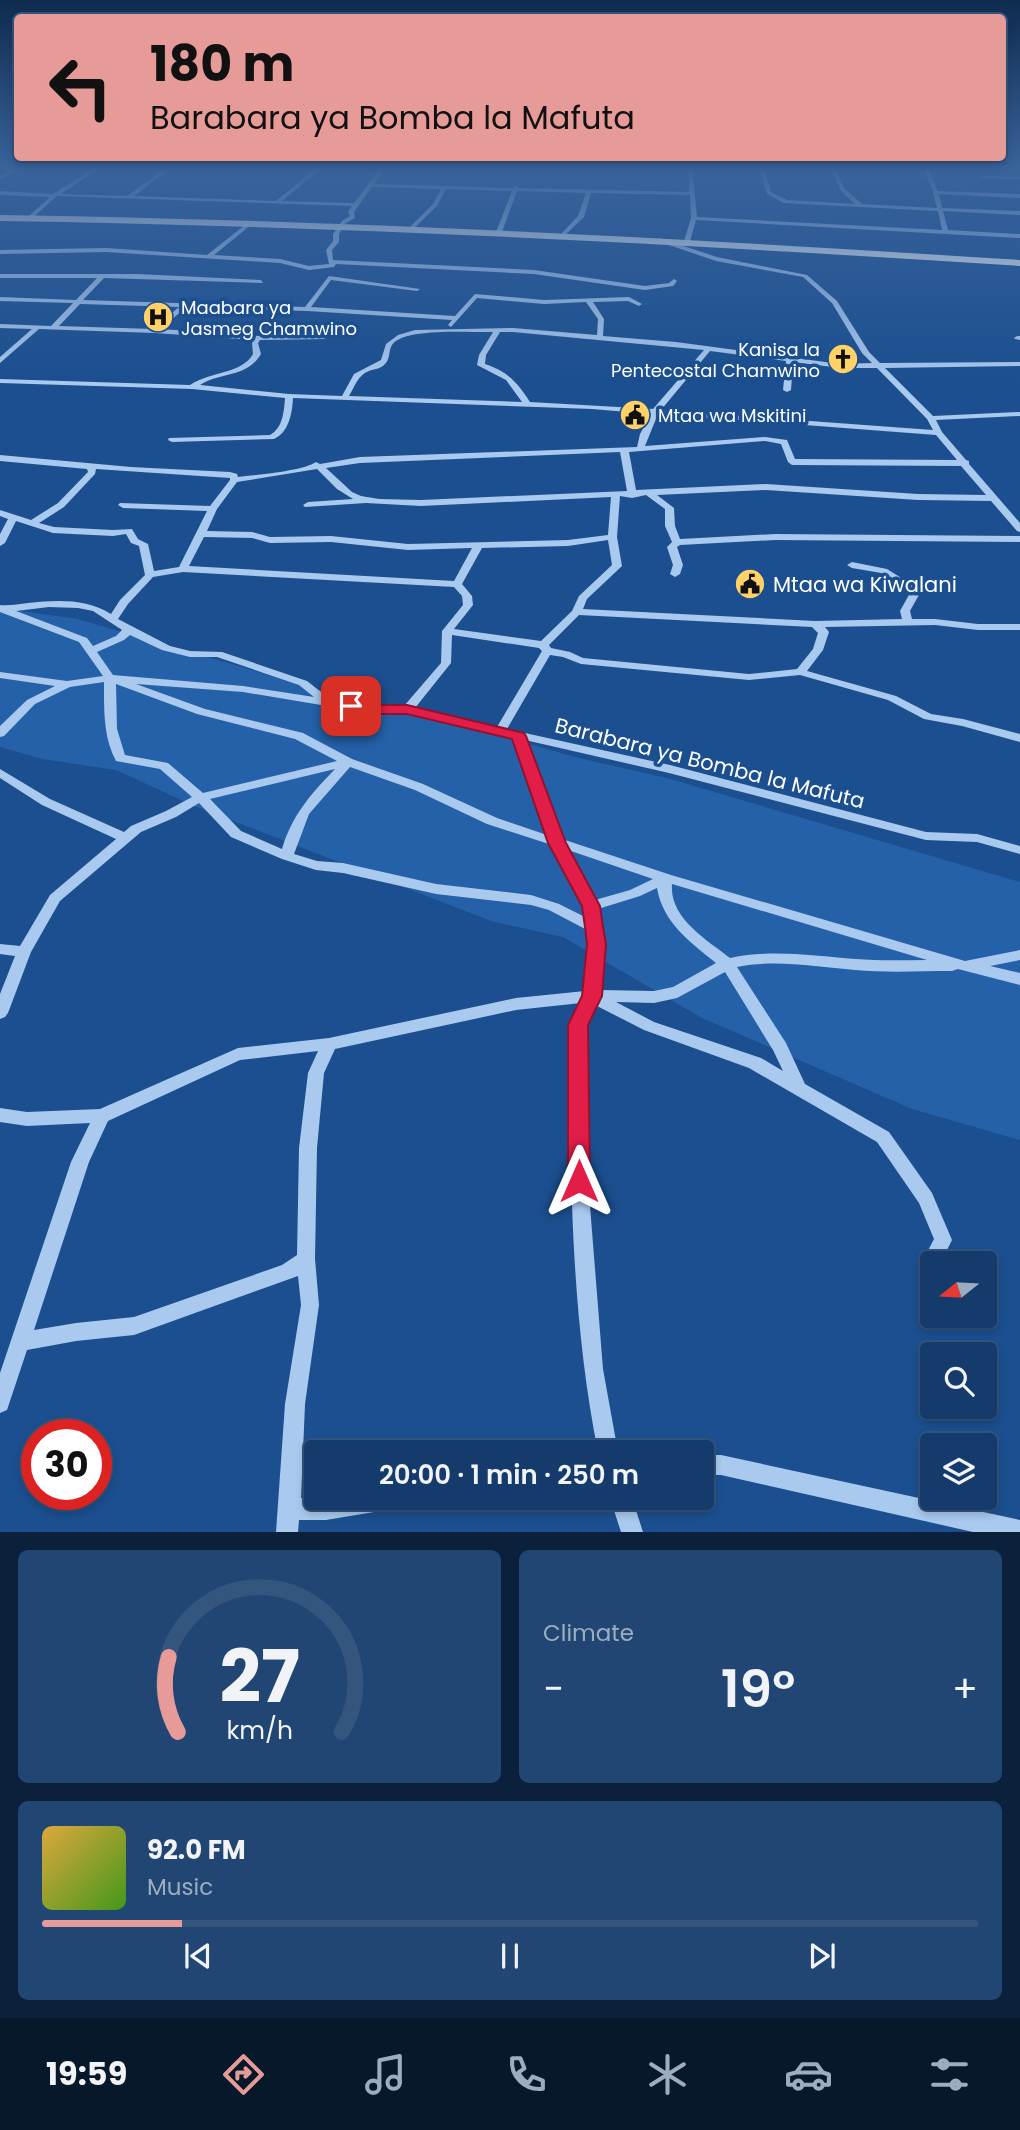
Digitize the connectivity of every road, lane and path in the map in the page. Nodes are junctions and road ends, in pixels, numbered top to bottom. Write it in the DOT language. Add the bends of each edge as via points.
graph roads {
  1 [pos="231,238"];
  2 [pos="336,238"];
  3 [pos="635,238"];
  4 [pos="688,238"];
  5 [pos="659,240"];
  6 [pos="687,242"];
  7 [pos="0,252"];
  8 [pos="159,255"];
  9 [pos="209,256"];
  10 [pos="231,257"];
  11 [pos="152,262"];
  12 [pos="331,262"];
  13 [pos="1020,263"];
  14 [pos="145,269"];
  15 [pos="0,276"];
  16 [pos="102,276"];
  17 [pos="138,276"];
  18 [pos="220,279"];
  19 [pos="674,281"];
  20 [pos="261,282"];
  21 [pos="417,289"];
  22 [pos="0,299"];
  23 [pos="588,300"];
  24 [pos="78,301"];
  25 [pos="186,304"];
  26 [pos="639,304"];
  27 [pos="307,309"];
  28 [pos="456,318"];
  29 [pos="0,326"];
  30 [pos="37,328"];
  31 [pos="53,328"];
  32 [pos="155,331"];
  33 [pos="447,331"];
  34 [pos="497,331"];
  35 [pos="600,336"];
  36 [pos="325,337"];
  37 [pos="258,338"];
  38 [pos="708,349"];
  39 [pos="0,361"];
  40 [pos="789,362"];
  41 [pos="1020,364"];
  42 [pos="876,365"];
  43 [pos="0,381"];
  44 [pos="192,387"];
  45 [pos="786,390"];
  46 [pos="289,396"];
  47 [pos="345,397"];
  48 [pos="527,404"];
  49 [pos="655,412"];
  50 [pos="1020,414"];
  51 [pos="931,418"];
  52 [pos="938,433"];
  53 [pos="172,440"];
  54 [pos="624,449"];
  55 [pos="640,449"];
  56 [pos="0,457"];
  57 [pos="966,463"];
  58 [pos="316,465"];
  59 [pos="91,466"];
  60 [pos="234,480"];
  61 [pos="616,493"];
  62 [pos="650,494"];
  63 [pos="632,495"];
  64 [pos="992,498"];
  65 [pos="364,501"];
  66 [pos="123,505"];
  67 [pos="308,505"];
  68 [pos="213,509"];
  69 [pos="0,513"];
  70 [pos="14,517"];
  71 [pos="31,524"];
  72 [pos="1020,529"];
  73 [pos="201,534"];
  74 [pos="611,537"];
  75 [pos="1020,539"];
  76 [pos="677,542"];
  77 [pos="0,543"];
  78 [pos="479,545"];
  79 [pos="852,565"];
  80 [pos="183,569"];
  81 [pos="675,573"];
  82 [pos="150,575"];
  83 [pos="457,584"];
  84 [pos="1,609"];
  85 [pos="576,612"];
  86 [pos="113,619"];
  87 [pos="908,623"];
  88 [pos="815,624"];
  89 [pos="1020,627"];
  90 [pos="129,630"];
  91 [pos="447,631"];
  92 [pos="545,648"];
  93 [pos="93,650"];
  94 [pos="800,672"];
  95 [pos="0,675"];
  96 [pos="110,678"];
  97 [pos="68,684"];
  98 [pos="179,684"];
  99 [pos="170,700"];
  100 [pos="325,700"];
  101 [pos="407,710"];
  102 [pos="500,731"];
  103 [pos="0,733"];
  104 [pos="518,736"];
  105 [pos="1020,738"];
  106 [pos="348,762"];
  107 [pos="0,773"];
  108 [pos="201,797"];
  109 [pos="125,838"];
  110 [pos="557,843"];
  111 [pos="1020,850"];
  112 [pos="287,856"];
  113 [pos="666,878"];
  114 [pos="591,906"];
  115 [pos="594,927"];
  116 [pos="0,949"];
  117 [pos="24,952"];
  118 [pos="1020,955"];
  119 [pos="727,964"];
  120 [pos="965,966"];
  121 [pos="1020,979"];
  122 [pos="592,996"];
  123 [pos="0,1013"];
  124 [pos="329,1044"];
  125 [pos="799,1086"];
  126 [pos="0,1115"];
  127 [pos="102,1115"];
  128 [pos="937,1251"];
  129 [pos="306,1259"];
  130 [pos="20,1342"];
  131 [pos="0,1403"];
  132 [pos="606,1440"];
  133 [pos="714,1465"];
  134 [pos="290,1509"];
  135 [pos="304,1509"];
  136 [pos="625,1510"];
  137 [pos="287,1531"];
  138 [pos="632,1531"];
  139 [pos="1020,1531"];
  1 -- 9 [label="street"];
  2 -- 12 [label="street" via="327,254"];
  3 -- 5 [label="highway"];
  4 -- 6 [label="street"];
  5 -- 6 [label="highway"];
  5 -- 42 [label="street" via="716,259 805,276 835,302"];
  6 -- 13 [label="highway"];
  7 -- 8 [label="street" via="106,250"];
  8 -- 9 [label="street"];
  8 -- 11 [label="street"];
  9 -- 10 [label="street"];
  10 -- 12 [label="street" via="309,268 334,265"];
  10 -- 18 [label="street" via="233,268"];
  12 -- 19 [label="street" via="534,272 645,288"];
  14 -- 17 [label="street"];
  15 -- 16 [label="street"];
  16 -- 17 [label="street"];
  16 -- 24 [label="street"];
  17 -- 18 [label="street"];
  18 -- 20 [label="street"];
  21 -- 27 [label="street" via="329,278"];
  22 -- 24 [label="street"];
  23 -- 26 [label="street" via="629,299"];
  23 -- 28 [label="street" via="544,302 472,296 474,301"];
  23 -- 35 [label="street" via="601,319"];
  24 -- 25 [label="street"];
  24 -- 31 [label="street"];
  25 -- 27 [label="street"];
  25 -- 32 [label="street"];
  27 -- 28 [label="street"];
  28 -- 33 [label="street"];
  29 -- 30 [label="street"];
  30 -- 31 [label="street"];
  30 -- 39 [label="street"];
  31 -- 32 [label="street"];
  32 -- 37 [label="street"];
  33 -- 34 [label="street"];
  33 -- 47 [label="street" via="400,336 388,345 387,357 379,367 357,375"];
  34 -- 35 [label="street"];
  34 -- 48 [label="street" via="483,352 481,365 505,374"];
  35 -- 38 [label="street"];
  36 -- 37 [label="street"];
  37 -- 44 [label="street" via="257,354 248,365"];
  38 -- 40 [label="street"];
  38 -- 49 [label="street"];
  40 -- 42 [label="street"];
  40 -- 45 [label="street"];
  41 -- 42 [label="street"];
  42 -- 51 [label="street"];
  43 -- 44 [label="street"];
  44 -- 46 [label="street"];
  46 -- 47 [label="street"];
  46 -- 53 [label="street" via="288,415 278,435 271,438"];
  47 -- 48 [label="street"];
  48 -- 49 [label="street"];
  49 -- 52 [label="street"];
  49 -- 55 [label="street" via="643,432"];
  50 -- 51 [label="street"];
  51 -- 52 [label="street"];
  52 -- 57 [label="street"];
  54 -- 55 [label="street"];
  54 -- 58 [label="street"];
  54 -- 63 [label="street"];
  55 -- 57 [label="street" via="775,439 784,442 792,462"];
  56 -- 59 [label="street"];
  57 -- 64 [label="street"];
  58 -- 60 [label="street"];
  58 -- 65 [label="street"];
  59 -- 60 [label="street" via="230,475"];
  59 -- 71 [label="street" via="92,472 61,505"];
  60 -- 68 [label="street"];
  61 -- 63 [label="street"];
  61 -- 65 [label="street" via="421,503"];
  61 -- 74 [label="street"];
  62 -- 63 [label="street"];
  62 -- 64 [label="street" via="784,487 918,498"];
  62 -- 76 [label="street" via="669,508"];
  64 -- 72 [label="street"];
  65 -- 67 [label="street"];
  66 -- 68 [label="street"];
  68 -- 73 [label="street"];
  69 -- 70 [label="street"];
  70 -- 71 [label="street"];
  70 -- 77 [label="street"];
  71 -- 82 [label="street" via="53,530 129,530 134,541 143,544"];
  73 -- 78 [label="street" via="408,547"];
  73 -- 80 [label="street"];
  74 -- 78 [label="street"];
  74 -- 85 [label="street" via="617,566 583,598"];
  75 -- 76 [label="street" via="775,537"];
  76 -- 81 [label="street" via="672,547 678,565"];
  78 -- 83 [label="street"];
  79 -- 87 [label="street" via="884,571 914,589 905,611"];
  80 -- 82 [label="street"];
  80 -- 83 [label="street"];
  82 -- 86 [label="street"];
  83 -- 91 [label="street" via="468,605"];
  84 -- 86 [label="street" via="78,605"];
  84 -- 93 [label="street" via="83,640"];
  85 -- 88 [label="street"];
  85 -- 92 [label="street"];
  86 -- 90 [label="street"];
  87 -- 88 [label="street"];
  87 -- 89 [label="street"];
  88 -- 94 [label="street" via="824,632 818,650"];
  90 -- 93 [label="street"];
  90 -- 100 [label="street" via="178,652 218,654 303,683"];
  91 -- 92 [label="street"];
  91 -- 101 [label="street" via="446,663"];
  92 -- 94 [label="street" via="581,661 688,673 749,677"];
  92 -- 102 [label="street"];
  93 -- 96 [label="street"];
  94 -- 105 [label="street" via="891,698 928,717"];
  95 -- 97 [label="street"];
  96 -- 97 [label="street, Barabara ya Bomba la Mafuta"];
  96 -- 98 [label="street, Barabara ya Bomba la Mafuta"];
  96 -- 99 [label="street"];
  96 -- 108 [label="street" via="110,720 120,758 164,766"];
  97 -- 103 [label="street" via="31,702"];
  98 -- 99 [label="street" via="168,690"];
  98 -- 100 [label="street, Barabara ya Bomba la Mafuta"];
  99 -- 106 [label="street" via="299,736"];
  100 -- 101 [label="street, Barabara ya Bomba la Mafuta" via="367,710"];
  101 -- 102 [label="street, Barabara ya Bomba la Mafuta"];
  102 -- 104 [label="street, Barabara ya Bomba la Mafuta"];
  104 -- 110 [label="street"];
  104 -- 111 [label="street, Barabara ya Bomba la Mafuta" via="670,769 926,836 977,838"];
  106 -- 108 [label="street"];
  106 -- 110 [label="street"];
  106 -- 112 [label="street" via="299,816"];
  107 -- 109 [label="street" via="46,802"];
  108 -- 109 [label="street"];
  108 -- 112 [label="street" via="236,834"];
  109 -- 117 [label="street" via="55,898"];
  110 -- 113 [label="street"];
  110 -- 114 [label="street"];
  112 -- 115 [label="street" via="436,889 531,900"];
  113 -- 114 [label="street"];
  113 -- 119 [label="street" via="668,906 683,928"];
  113 -- 120 [label="street"];
  114 -- 115 [label="street"];
  115 -- 122 [label="street"];
  116 -- 117 [label="street"];
  117 -- 123 [label="street"];
  118 -- 120 [label="street"];
  119 -- 120 [label="street" via="785,958 857,965"];
  119 -- 122 [label="street" via="677,992 654,997"];
  119 -- 125 [label="street"];
  120 -- 121 [label="street"];
  122 -- 124 [label="street" via="516,1004"];
  122 -- 125 [label="street" via="649,1026 755,1063"];
  122 -- 132 [label="street" via="578,1025 579,1181 593,1369"];
  124 -- 127 [label="street" via="238,1054"];
  124 -- 129 [label="street" via="316,1073 308,1148"];
  125 -- 128 [label="street" via="883,1137 926,1199 943,1240"];
  126 -- 127 [label="street" via="27,1119"];
  127 -- 130 [label="street" via="80,1162"];
  129 -- 130 [label="street" via="288,1272 134,1326"];
  129 -- 134 [label="street" via="310,1305 295,1404"];
  130 -- 131 [label="street"];
  133 -- 139 [label="street"];
  134 -- 135 [label="street"];
  134 -- 137 [label="street"];
  136 -- 138 [label="street"];
}
